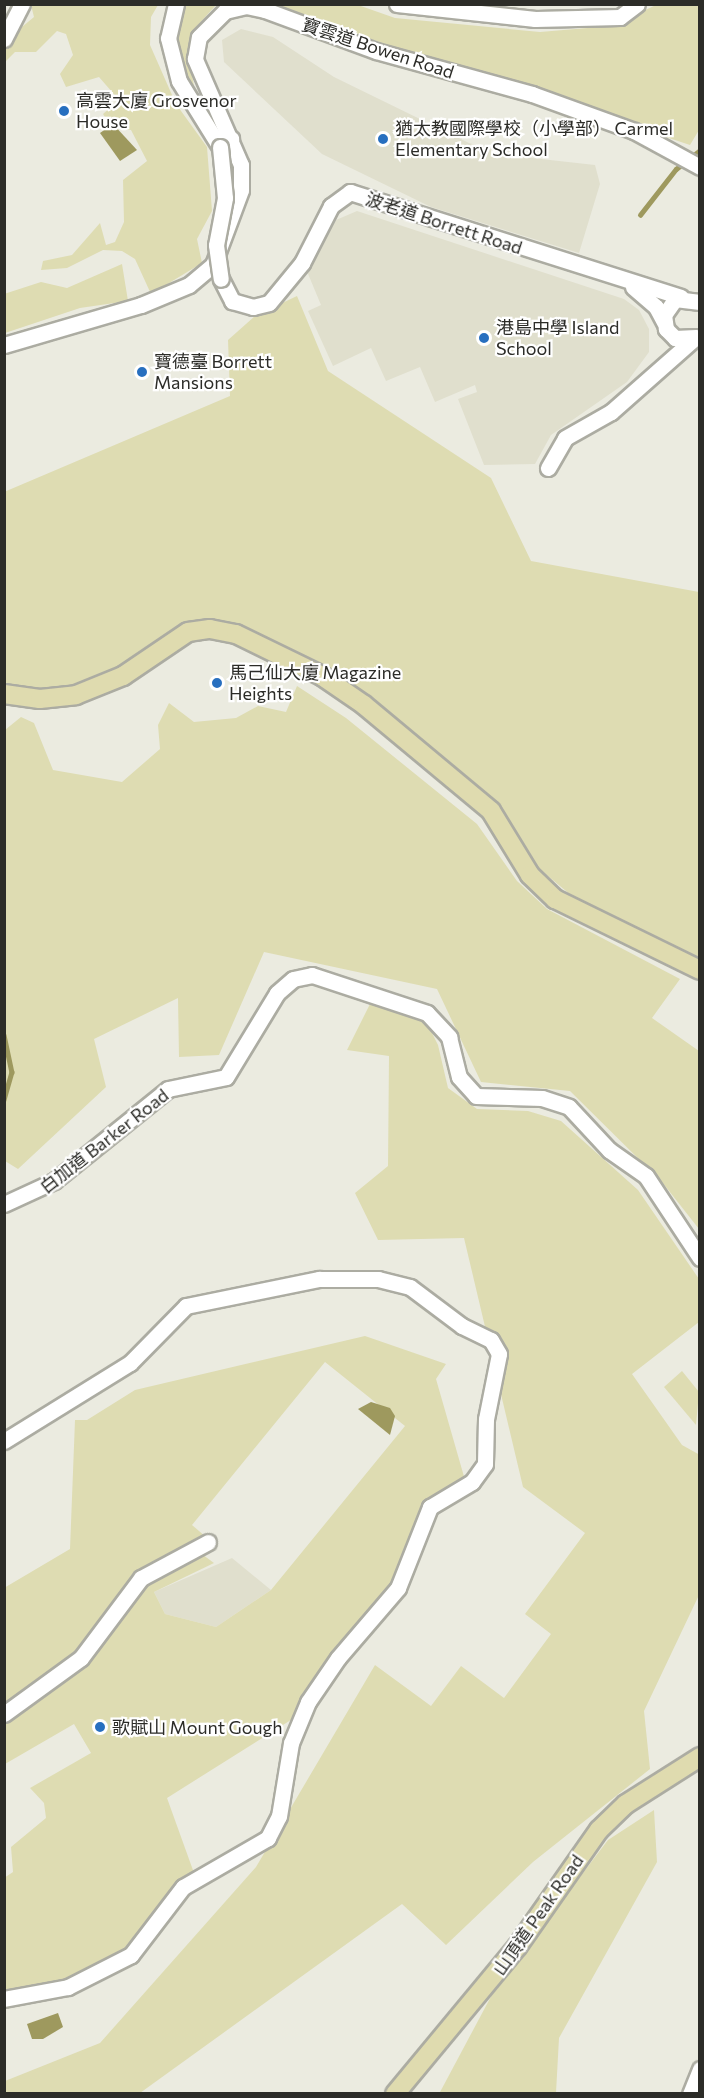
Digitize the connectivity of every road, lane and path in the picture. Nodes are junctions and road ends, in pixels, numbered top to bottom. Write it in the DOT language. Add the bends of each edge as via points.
graph roads {
  1 [pos="22,4"];
  2 [pos="176,4"];
  3 [pos="397,4"];
  4 [pos="637,4"];
  5 [pos="4,39"];
  6 [pos="226,143"];
  7 [pos="697,165"];
  8 [pos="631,285"];
  9 [pos="681,297"];
  10 [pos="699,303"];
  11 [pos="666,328"];
  12 [pos="697,336"];
  13 [pos="4,345"];
  14 [pos="654,376"];
  15 [pos="548,468"];
  16 [pos="4,694"];
  17 [pos="699,970"];
  18 [pos="4,1204"];
  19 [pos="699,1258"];
  20 [pos="4,1441"];
  21 [pos="208,1542"];
  22 [pos="4,1714"];
  23 [pos="699,1757"];
  24 [pos="4,1999"];
  25 [pos="699,2069"];
  26 [pos="394,2094"];
  27 [pos="690,2094"];
  1 -- 5 [label="street"];
  2 -- 6 [label="street, 波老道 Borrett Road" via="168,38 174,67"];
  3 -- 4 [label="street" via="535,19 620,17"];
  6 -- 7 [label="street, 寶雲道 Bowen Road" via="195,59 208,23 225,10 246,6 376,51 532,94 634,131"];
  6 -- 8 [label="street, 波老道 Borrett Road, bridge" via="216,245 221,279 232,301 253,307 269,303 302,263 331,206 350,192"];
  6 -- 13 [label="street, 寶雲道 Bowen Road" via="241,165 241,190 220,253 204,274 141,305"];
  8 -- 9 [label="street, 波老道 Borrett Road"];
  8 -- 11 [label="street, 波老道 Borrett Road" via="645,294"];
  9 -- 10 [label="street, 波老道 Borrett Road"];
  9 -- 11 [label="street" via="666,309"];
  11 -- 12 [label="street" via="682,340"];
  11 -- 14 [label="street" via="666,357"];
  12 -- 14 [label="street"];
  14 -- 15 [label="street" via="611,412 565,438"];
  16 -- 17 [label="main road" via="40,699 76,694 123,675 188,632 210,629 236,634 321,676 372,712 491,811 524,866 555,899"];
  18 -- 19 [label="street, 白加道 Barker Road" via="54,1181 168,1089 226,1077 277,993 293,979 312,975 427,1013 449,1037 459,1077 476,1096 542,1098 569,1107 609,1150 646,1176"];
  20 -- 24 [label="street" via="135,1359 169,1317 192,1304 319,1279 371,1279 410,1287 462,1326 487,1337 497,1348 500,1364 487,1413 482,1469 430,1507 398,1587 308,1702 291,1743 279,1816 268,1838 183,1887 131,1954 68,1987"];
  21 -- 22 [label="street" via="141,1578 81,1658"];
  23 -- 26 [label="main road, 山頂道 Peak Road" via="626,1804 599,1830 518,1947"];
  25 -- 27 [label="street"];
}
